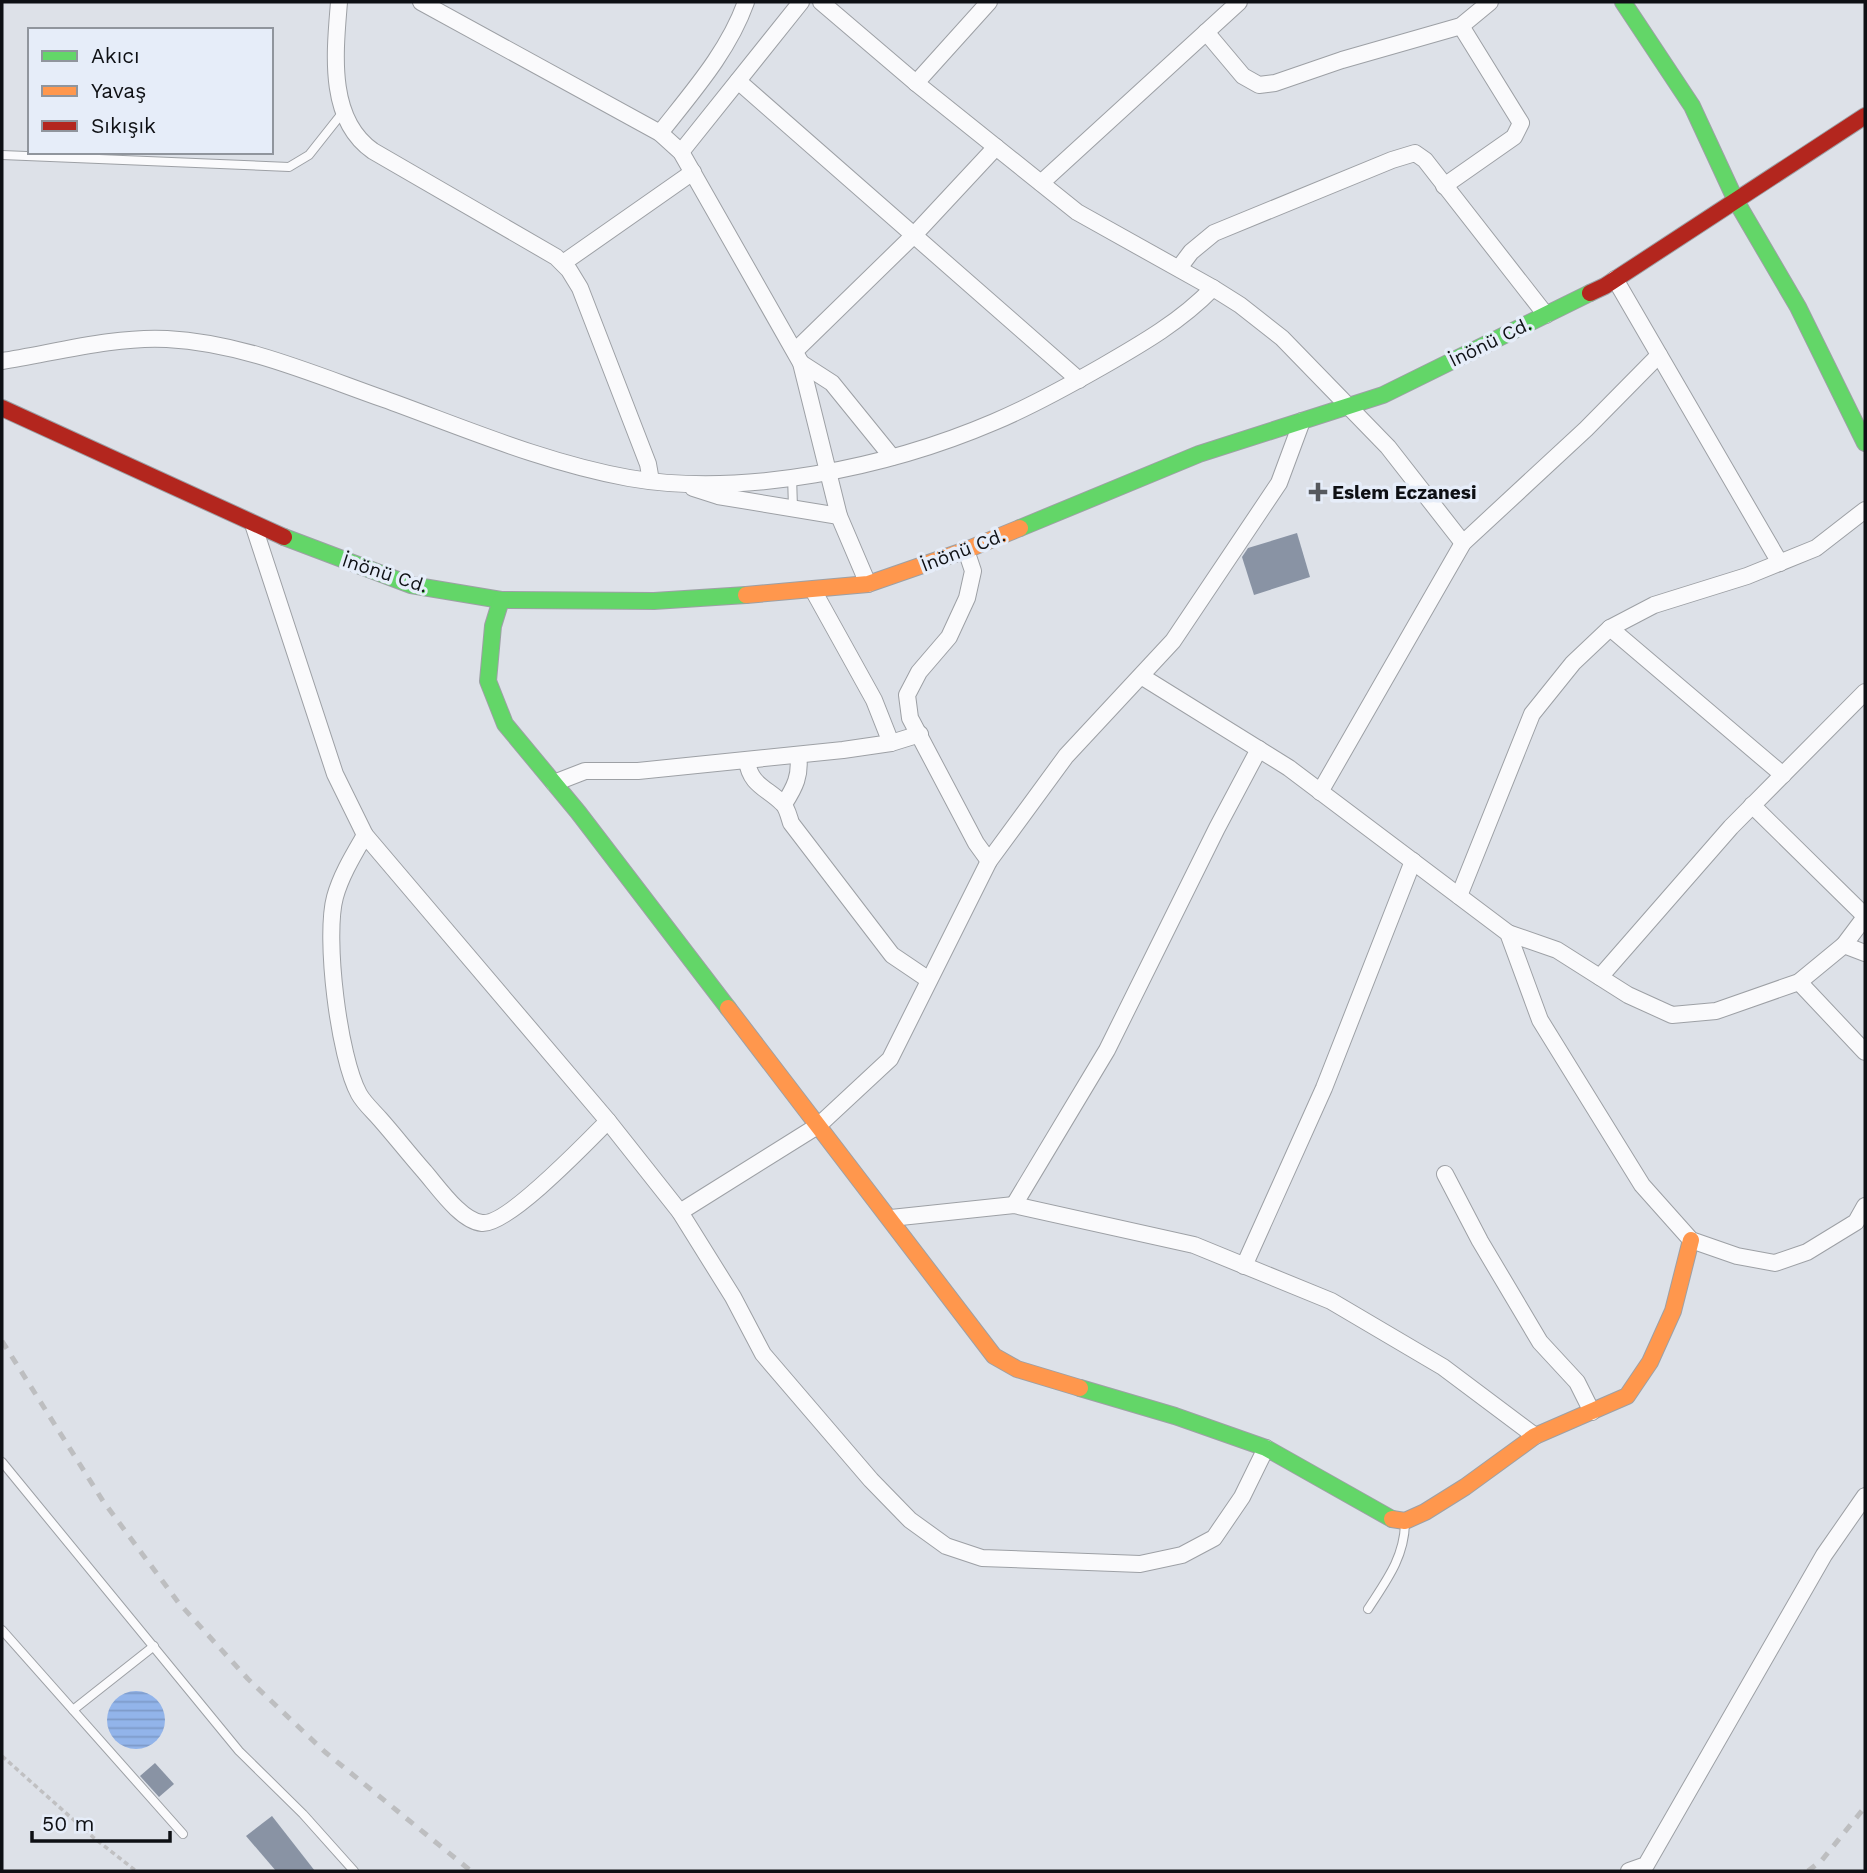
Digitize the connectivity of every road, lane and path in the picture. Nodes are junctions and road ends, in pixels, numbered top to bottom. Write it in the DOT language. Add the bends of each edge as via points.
graph roads {
  1 [pos="339,2"];
  2 [pos="421,2"];
  3 [pos="746,2"];
  4 [pos="801,2"];
  5 [pos="821,2"];
  6 [pos="989,2"];
  7 [pos="1239,2"];
  8 [pos="1490,2"];
  9 [pos="1631,5"];
  10 [pos="1461,26"];
  11 [pos="1206,32"];
  12 [pos="738,80"];
  13 [pos="916,83"];
  14 [pos="343,112"];
  15 [pos="1865,116"];
  16 [pos="660,133"];
  17 [pos="996,147"];
  18 [pos="681,152"];
  19 [pos="2,155"];
  20 [pos="692,172"];
  21 [pos="1041,183"];
  22 [pos="1444,186"];
  23 [pos="1736,201"];
  24 [pos="914,235"];
  25 [pos="563,263"];
  26 [pos="1179,268"];
  27 [pos="1615,279"];
  28 [pos="1213,288"];
  29 [pos="1546,315"];
  30 [pos="1659,355"];
  31 [pos="798,357"];
  32 [pos="2,361"];
  33 [pos="1079,380"];
  34 [pos="1348,406"];
  35 [pos="2,408"];
  36 [pos="1302,421"];
  37 [pos="1865,443"];
  38 [pos="892,457"];
  39 [pos="828,471"];
  40 [pos="792,476"];
  41 [pos="651,481"];
  42 [pos="684,483"];
  43 [pos="793,508"];
  44 [pos="1865,510"];
  45 [pos="839,516"];
  46 [pos="253,524"];
  47 [pos="1463,543"];
  48 [pos="966,550"];
  49 [pos="1780,563"];
  50 [pos="868,583"];
  51 [pos="813,590"];
  52 [pos="501,600"];
  53 [pos="1610,628"];
  54 [pos="1140,676"];
  55 [pos="1865,692"];
  56 [pos="920,734"];
  57 [pos="891,743"];
  58 [pos="1259,749"];
  59 [pos="798,755"];
  60 [pos="747,761"];
  61 [pos="1783,775"];
  62 [pos="554,783"];
  63 [pos="1320,792"];
  64 [pos="784,804"];
  65 [pos="1752,805"];
  66 [pos="365,835"];
  67 [pos="989,861"];
  68 [pos="1413,861"];
  69 [pos="1459,897"];
  70 [pos="1865,916"];
  71 [pos="1508,933"];
  72 [pos="1844,945"];
  73 [pos="1865,953"];
  74 [pos="1600,977"];
  75 [pos="929,980"];
  76 [pos="1799,982"];
  77 [pos="1865,1052"];
  78 [pos="608,1121"];
  79 [pos="819,1125"];
  80 [pos="1445,1174"];
  81 [pos="1014,1205"];
  82 [pos="1865,1206"];
  83 [pos="680,1212"];
  84 [pos="891,1218"];
  85 [pos="1691,1240"];
  86 [pos="1244,1266"];
  87 [pos="1592,1412"];
  88 [pos="1535,1436"];
  89 [pos="1266,1448"];
  90 [pos="2,1462"];
  91 [pos="1865,1496"];
  92 [pos="1405,1521"];
  93 [pos="1368,1609"];
  94 [pos="2,1630"];
  95 [pos="154,1646"];
  96 [pos="73,1710"];
  97 [pos="2,1756"];
  98 [pos="183,1833"];
  99 [pos="136,1871"];
  100 [pos="354,1871"];
  101 [pos="1629,1871"];
  1 -- 14 [label="street" via="336,57"];
  2 -- 16 [label="street"];
  3 -- 16 [label="street" via="720,56"];
  4 -- 12 [label="street"];
  5 -- 13 [label="street"];
  6 -- 13 [label="street"];
  7 -- 11 [label="street"];
  8 -- 10 [label="street"];
  9 -- 23 [label="street" via="1692,106"];
  10 -- 11 [label="street" via="1259,85 1243,76"];
  10 -- 22 [label="street" via="1521,123 1514,137"];
  11 -- 21 [label="street"];
  12 -- 18 [label="street"];
  12 -- 24 [label="street"];
  13 -- 17 [label="street"];
  14 -- 19 [label="lane" via="309,155 289,167"];
  14 -- 25 [label="street" via="354,135 373,152"];
  15 -- 23 [label="street, İnönü Cd."];
  16 -- 18 [label="street"];
  17 -- 21 [label="street"];
  17 -- 24 [label="street"];
  18 -- 20 [label="street"];
  20 -- 25 [label="street"];
  20 -- 31 [label="street"];
  21 -- 26 [label="street" via="1077,212"];
  22 -- 26 [label="street" via="1425,160 1415,153 1404,156 1214,233"];
  22 -- 29 [label="street"];
  23 -- 27 [label="street, İnönü Cd."];
  23 -- 37 [label="street" via="1798,307"];
  24 -- 31 [label="street"];
  24 -- 33 [label="street"];
  25 -- 41 [label="street" via="580,288"];
  26 -- 28 [label="street"];
  27 -- 29 [label="street, İnönü Cd."];
  27 -- 30 [label="street"];
  28 -- 33 [label="street" via="1157,335"];
  28 -- 34 [label="street" via="1282,338"];
  29 -- 34 [label="street, İnönü Cd." via="1383,395"];
  30 -- 47 [label="street"];
  30 -- 49 [label="street"];
  31 -- 38 [label="street" via="832,383"];
  31 -- 39 [label="street"];
  32 -- 41 [label="street" via="131,340 213,344 266,358 543,456"];
  33 -- 38 [label="street" via="978,429"];
  34 -- 36 [label="street, İnönü Cd."];
  34 -- 47 [label="street" via="1388,447"];
  35 -- 46 [label="street, İnönü Cd."];
  36 -- 48 [label="street, İnönü Cd." via="1199,454"];
  36 -- 54 [label="street" via="1279,483 1173,641"];
  38 -- 39 [label="street"];
  39 -- 40 [label="street"];
  39 -- 45 [label="street"];
  40 -- 42 [label="street"];
  40 -- 43 [label="lane"];
  41 -- 42 [label="street"];
  42 -- 43 [label="street" via="710,494"];
  43 -- 45 [label="street"];
  44 -- 49 [label="street" via="1816,548"];
  45 -- 50 [label="street"];
  46 -- 52 [label="street, İnönü Cd." via="411,585"];
  46 -- 66 [label="street" via="335,774"];
  47 -- 63 [label="street"];
  48 -- 50 [label="street, İnönü Cd."];
  48 -- 56 [label="street" via="973,571 967,598 949,637 919,672 907,695 910,718"];
  49 -- 53 [label="street" via="1654,605"];
  50 -- 51 [label="street, İnönü Cd."];
  51 -- 52 [label="street, İnönü Cd." via="654,601"];
  51 -- 57 [label="street" via="874,700"];
  52 -- 62 [label="street" via="493,626 488,681 505,724"];
  53 -- 61 [label="street"];
  53 -- 69 [label="street" via="1573,663 1532,714"];
  54 -- 58 [label="street"];
  54 -- 67 [label="street" via="1066,756"];
  55 -- 61 [label="street"];
  56 -- 57 [label="street"];
  56 -- 67 [label="street"];
  57 -- 59 [label="street"];
  58 -- 63 [label="street"];
  58 -- 81 [label="street" via="1107,1050"];
  59 -- 60 [label="street"];
  59 -- 64 [label="street" via="797,784"];
  60 -- 62 [label="street" via="585,771"];
  60 -- 64 [label="street" via="748,773"];
  61 -- 65 [label="street"];
  62 -- 79 [label="street"];
  63 -- 68 [label="street"];
  64 -- 75 [label="street" via="791,823 892,955"];
  65 -- 70 [label="street"];
  65 -- 74 [label="street"];
  66 -- 78 [label="street"];
  66 -- 78 [label="street" via="335,897 330,936 337,1002 347,1063 360,1095 402,1145 455,1207 484,1224 502,1218 529,1196"];
  67 -- 75 [label="street"];
  68 -- 69 [label="street"];
  68 -- 86 [label="street" via="1324,1087"];
  69 -- 71 [label="street"];
  70 -- 72 [label="street"];
  71 -- 74 [label="street" via="1557,950"];
  71 -- 85 [label="street" via="1540,1020 1642,1185"];
  72 -- 73 [label="street"];
  72 -- 76 [label="street"];
  74 -- 76 [label="street" via="1672,1015 1716,1011"];
  75 -- 79 [label="street" via="890,1059"];
  76 -- 77 [label="street"];
  78 -- 83 [label="street"];
  79 -- 83 [label="street"];
  79 -- 84 [label="street"];
  80 -- 87 [label="street" via="1540,1342 1577,1382"];
  81 -- 84 [label="street"];
  81 -- 86 [label="street" via="1194,1245"];
  82 -- 85 [label="street" via="1856,1222 1807,1252 1775,1263"];
  83 -- 89 [label="street" via="764,1354 871,1480 910,1520 946,1546 982,1558 1140,1564 1182,1555 1214,1538 1242,1497"];
  84 -- 89 [label="street" via="994,1356 1017,1369"];
  85 -- 87 [label="street" via="1673,1311 1650,1362 1627,1396"];
  86 -- 88 [label="street" via="1342,1308 1443,1367"];
  87 -- 88 [label="street"];
  88 -- 92 [label="street" via="1465,1487"];
  89 -- 92 [label="street" via="1387,1518"];
  90 -- 95 [label="lane"];
  91 -- 101 [label="street" via="1824,1555 1646,1865"];
  92 -- 93 [label="lane" via="1404,1543 1394,1570"];
  94 -- 96 [label="lane"];
  95 -- 96 [label="lane"];
  95 -- 100 [label="lane" via="239,1751"];
  96 -- 98 [label="lane"];
  97 -- 99 [label="path"];
}
